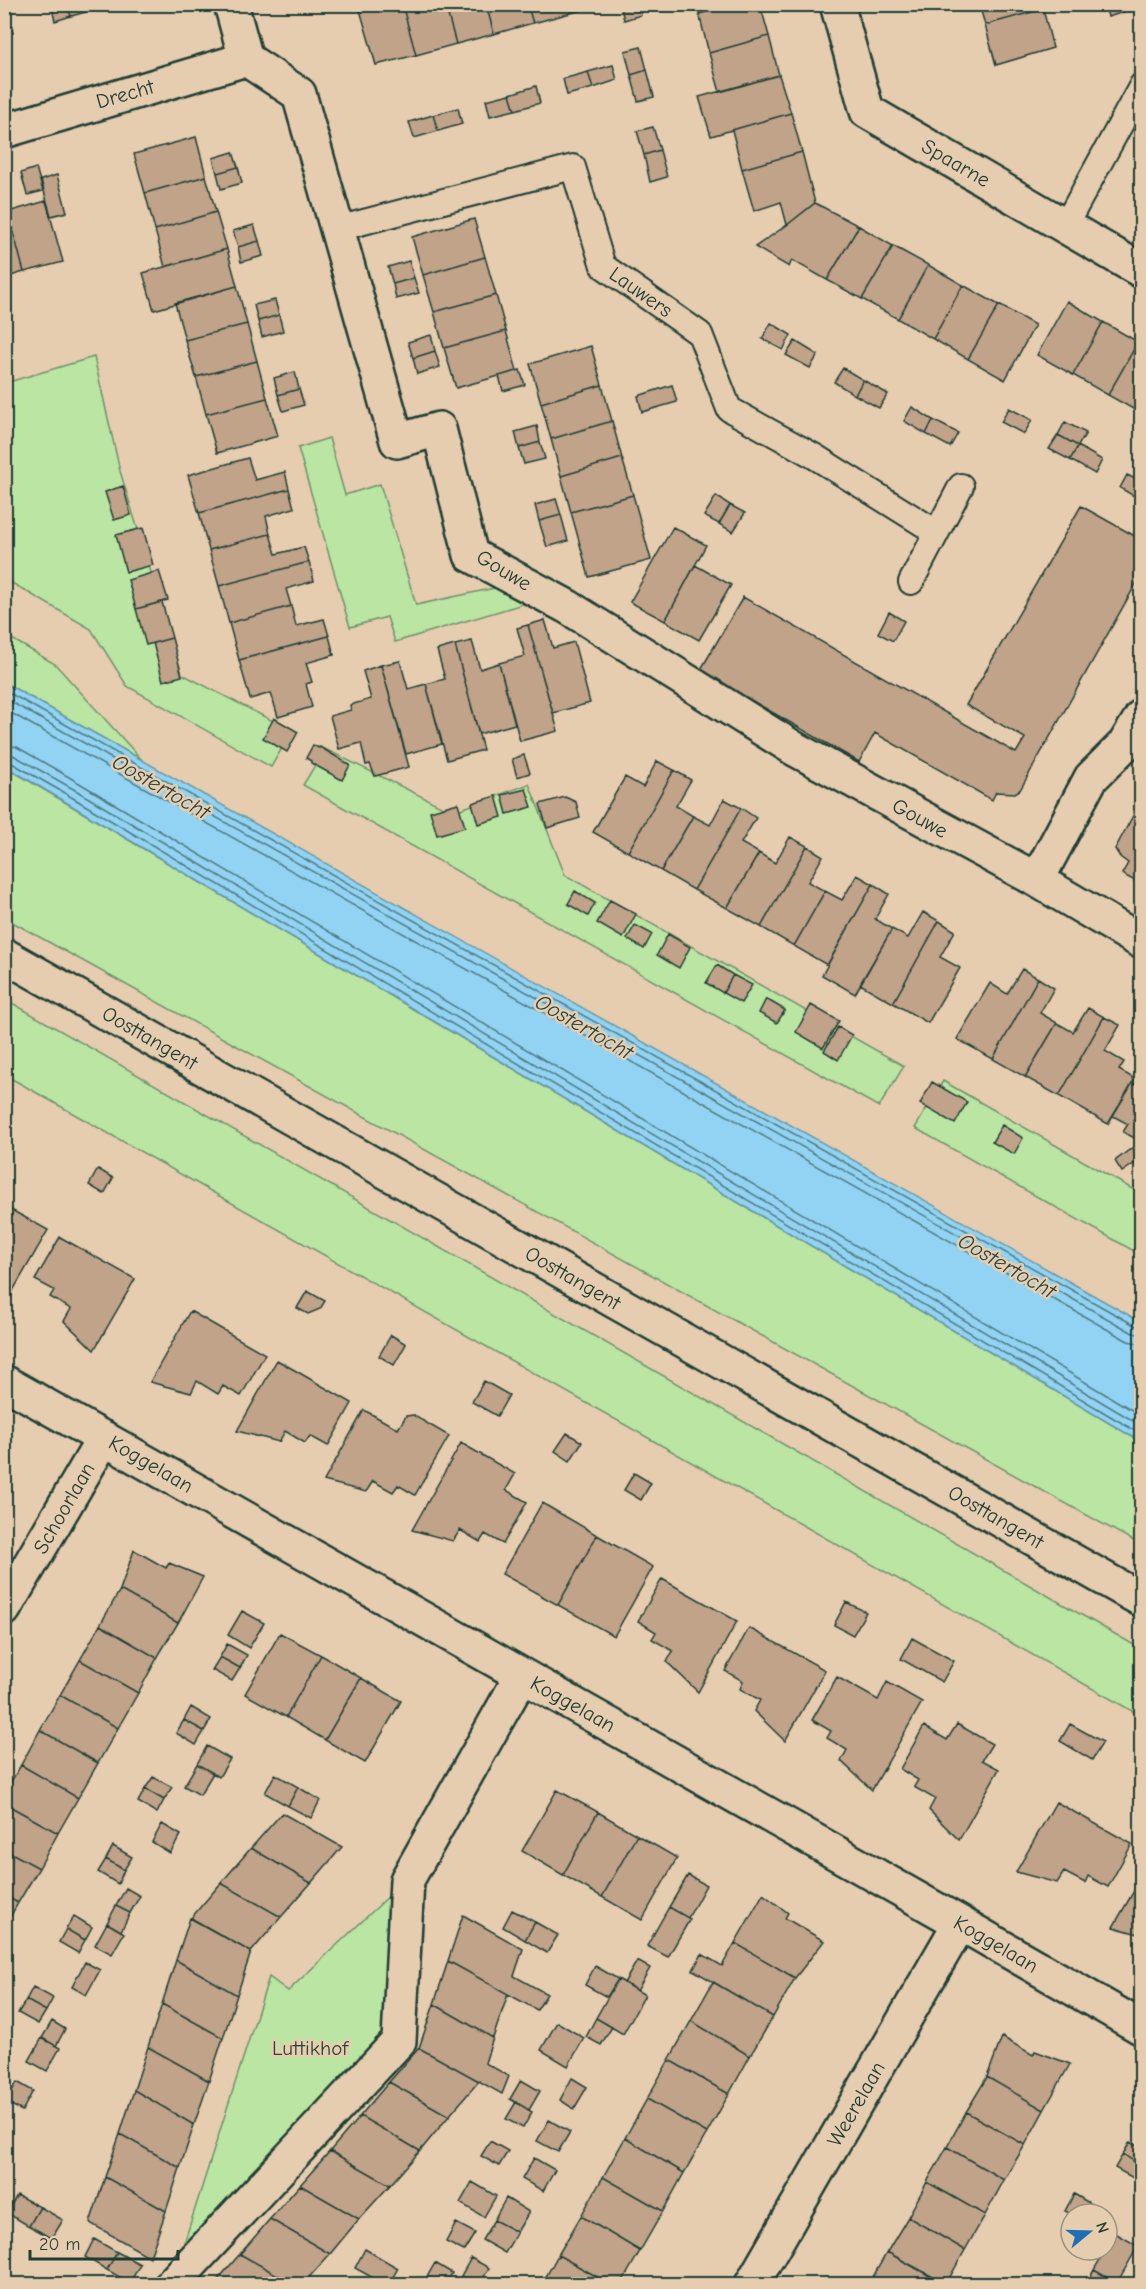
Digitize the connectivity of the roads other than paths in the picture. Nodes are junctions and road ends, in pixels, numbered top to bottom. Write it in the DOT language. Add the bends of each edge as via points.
graph roads {
  1 [pos="231,4"];
  2 [pos="837,4"];
  3 [pos="246,59"];
  4 [pos="1142,86"];
  5 [pos="4,131"];
  6 [pos="1065,226"];
  7 [pos="337,229"];
  8 [pos="1142,271"];
  9 [pos="961,486"];
  10 [pos="936,532"];
  11 [pos="911,582"];
  12 [pos="1142,716"];
  13 [pos="1036,880"];
  14 [pos="1142,942"];
  15 [pos="4,956"];
  16 [pos="4,1382"];
  17 [pos="104,1438"];
  18 [pos="1142,1600"];
  19 [pos="4,1609"];
  20 [pos="522,1676"];
  21 [pos="960,1923"];
  22 [pos="1142,2028"];
  23 [pos="172,2284"];
  24 [pos="752,2284"];
  1 -- 3 [label="street"];
  2 -- 6 [label="street, Spaarne" via="867,111"];
  3 -- 5 [label="street, Drecht"];
  3 -- 7 [label="street, Gouwe" via="299,94"];
  4 -- 6 [label="lane"];
  6 -- 8 [label="street, Spaarne"];
  7 -- 10 [label="lane, Lauwers" via="573,167 603,266 700,334 729,409 814,456"];
  7 -- 13 [label="street, Gouwe" via="397,441 439,429 471,555 568,608 795,749"];
  9 -- 10 [label="lane"];
  10 -- 11 [label="lane"];
  12 -- 13 [label="street" via="1125,744 1091,778"];
  13 -- 14 [label="street, Gouwe"];
  15 -- 18 [label="street, Oosttangent"];
  16 -- 17 [label="street, Koggelaan"];
  17 -- 19 [label="street, Schoorlaan"];
  17 -- 20 [label="street, Koggelaan"];
  20 -- 21 [label="street, Koggelaan"];
  20 -- 23 [label="street" via="407,1880 399,2042"];
  21 -- 22 [label="street, Koggelaan"];
  21 -- 24 [label="street, Weerelaan"];
}
